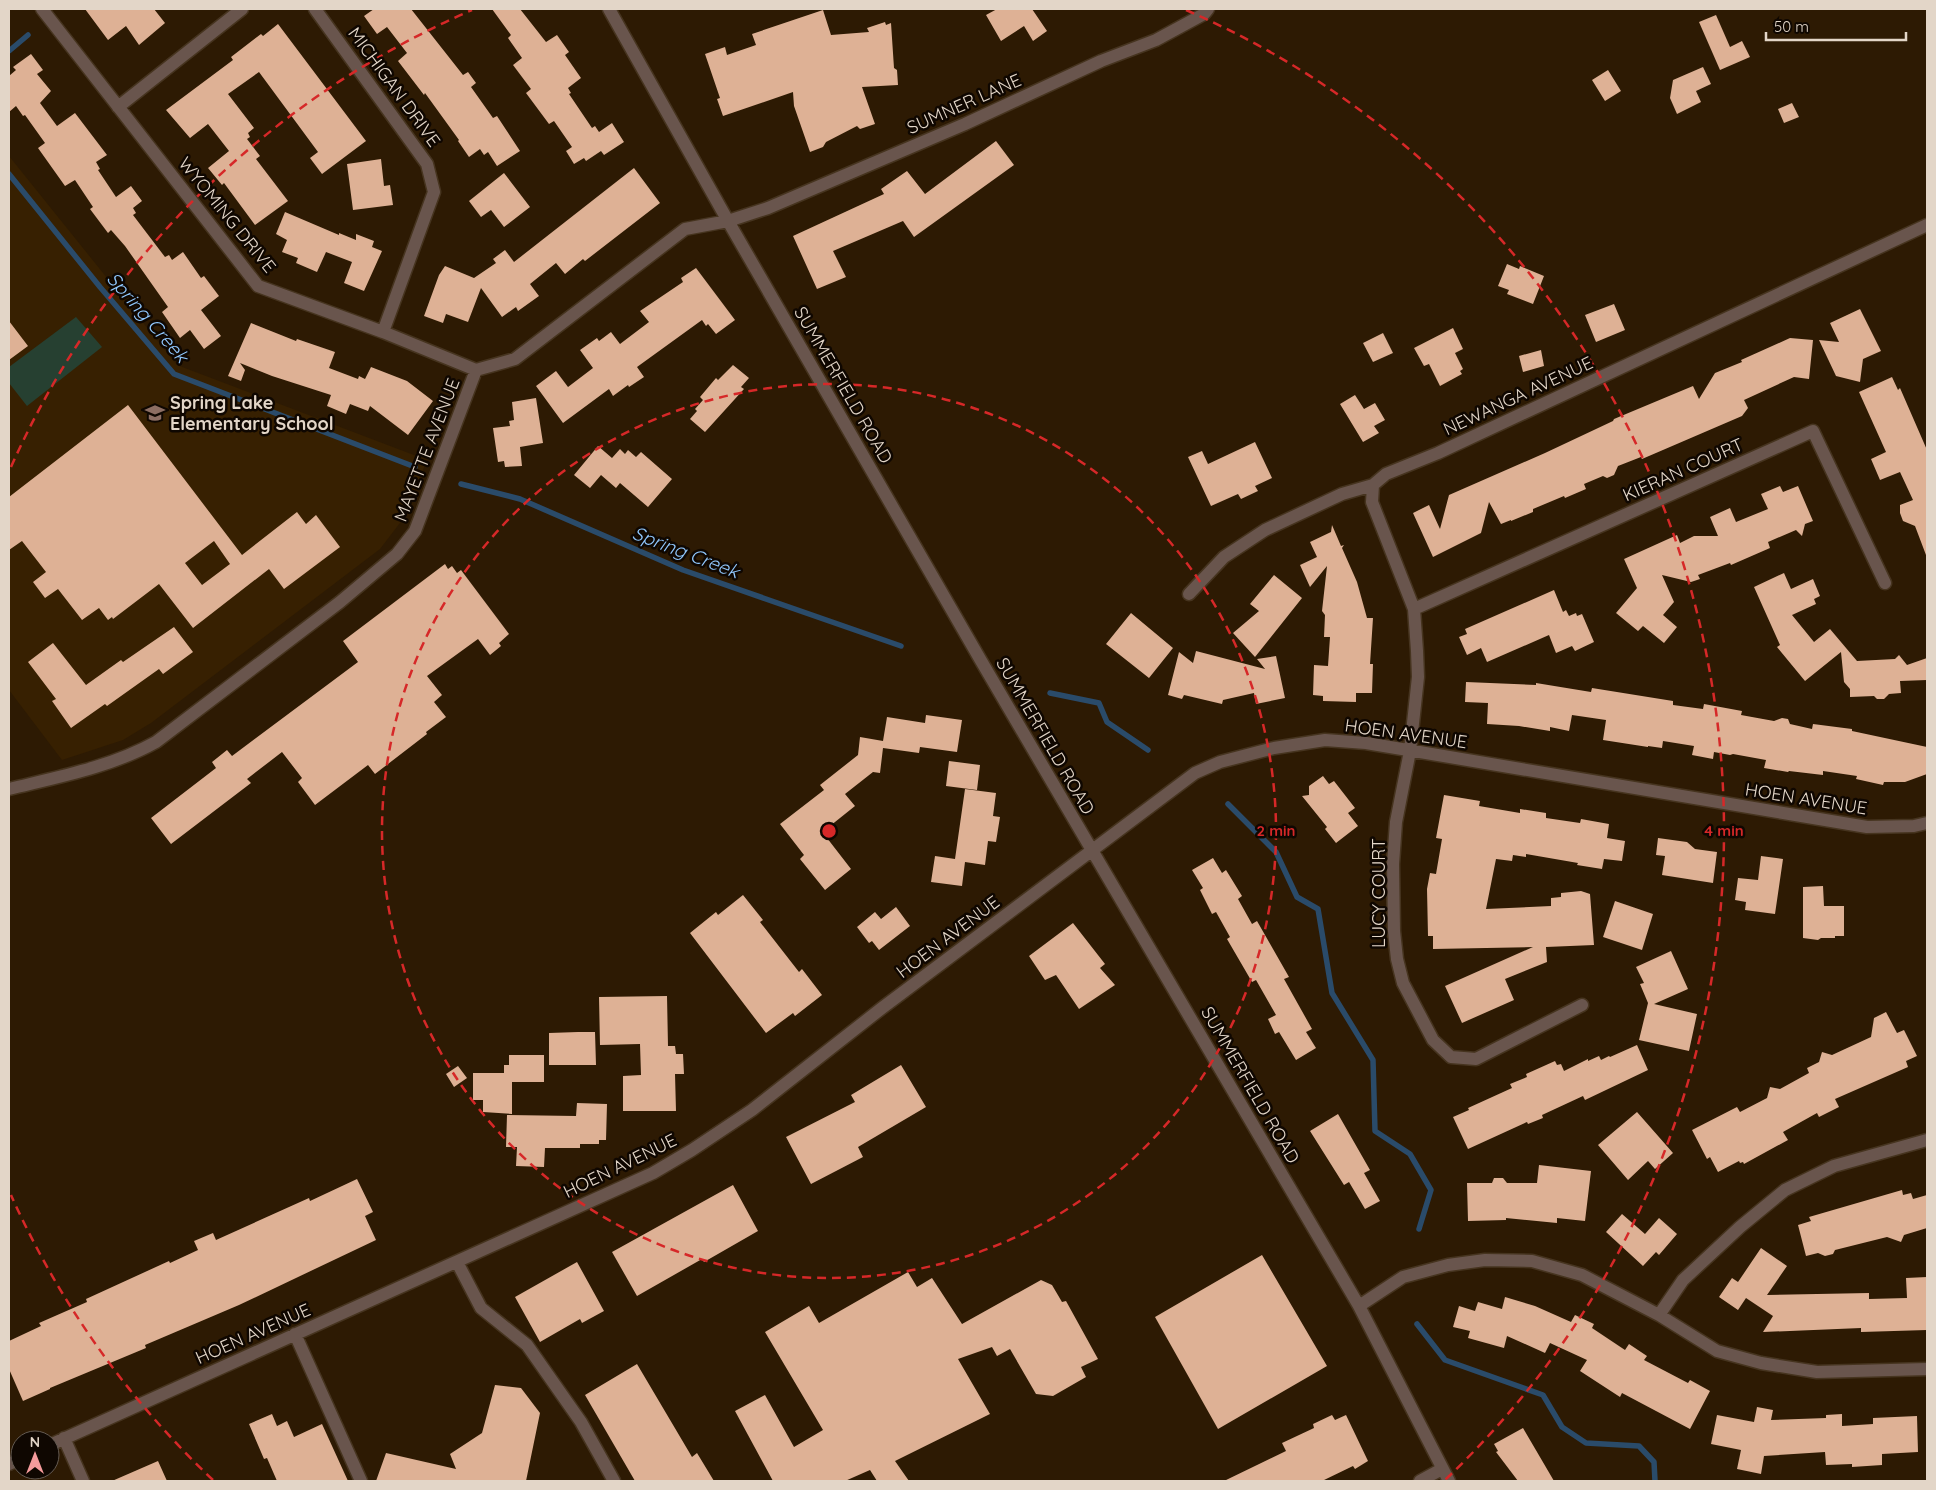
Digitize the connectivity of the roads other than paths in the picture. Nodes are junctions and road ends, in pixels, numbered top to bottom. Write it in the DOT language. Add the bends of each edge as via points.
graph roads {
  1 [pos="42,9"];
  2 [pos="242,9"];
  3 [pos="315,9"];
  4 [pos="609,9"];
  5 [pos="1208,9"];
  6 [pos="118,107"];
  7 [pos="728,221"];
  8 [pos="1927,225"];
  9 [pos="383,332"];
  10 [pos="476,370"];
  11 [pos="1373,485"];
  12 [pos="1885,583"];
  13 [pos="1189,594"];
  14 [pos="1414,609"];
  15 [pos="1410,751"];
  16 [pos="9,789"];
  17 [pos="1927,823"];
  18 [pos="1092,850"];
  19 [pos="1582,1005"];
  20 [pos="1927,1140"];
  21 [pos="457,1262"];
  22 [pos="1359,1306"];
  23 [pos="1659,1316"];
  24 [pos="295,1334"];
  25 [pos="1927,1369"];
  26 [pos="64,1438"];
  27 [pos="60,1440"];
  28 [pos="1442,1469"];
  29 [pos="83,1481"];
  30 [pos="361,1481"];
  31 [pos="614,1481"];
  32 [pos="1420,1481"];
  33 [pos="1449,1481"];
  1 -- 6 [label="street, WYOMING DRIVE"];
  2 -- 6 [label="street"];
  3 -- 9 [label="street, MICHIGAN DRIVE" via="428,164 434,192"];
  4 -- 7 [label="street, SUMMERFIELD ROAD"];
  5 -- 7 [label="street, SUMNER LANE" via="1156,40 1083,69 966,124 777,204"];
  6 -- 9 [label="street, WYOMING DRIVE" via="258,286"];
  7 -- 10 [label="street, MAYETTE AVENUE" via="685,229 515,360"];
  7 -- 18 [label="street, SUMMERFIELD ROAD"];
  8 -- 11 [label="street, NEWANGA AVENUE" via="1438,453 1386,474"];
  9 -- 10 [label="street, WYOMING DRIVE"];
  10 -- 16 [label="street, MAYETTE AVENUE" via="415,531 386,565 156,742 111,762"];
  11 -- 13 [label="street, NEWANGA AVENUE" via="1342,494 1266,530 1224,558"];
  11 -- 14 [label="street" via="1372,502"];
  12 -- 14 [label="street, KIERAN COURT" via="1813,432"];
  14 -- 15 [label="street" via="1418,677"];
  15 -- 17 [label="street, HOEN AVENUE" via="1867,827"];
  15 -- 18 [label="street, HOEN AVENUE" via="1325,740 1220,762 1195,773"];
  15 -- 19 [label="street, LUCY COURT" via="1396,822 1394,931 1403,983 1433,1040 1452,1057 1476,1059"];
  18 -- 21 [label="street, HOEN AVENUE" via="752,1110 692,1150 653,1173"];
  18 -- 22 [label="street, SUMMERFIELD ROAD"];
  20 -- 23 [label="street" via="1834,1166 1785,1190 1683,1280"];
  21 -- 24 [label="street, HOEN AVENUE"];
  21 -- 31 [label="street" via="481,1308 527,1345 581,1422"];
  22 -- 23 [label="street" via="1403,1277 1448,1265 1485,1260 1532,1261 1582,1275"];
  22 -- 28 [label="street, SUMMERFIELD ROAD"];
  23 -- 25 [label="street" via="1717,1352 1761,1363 1817,1372"];
  24 -- 26 [label="street, HOEN AVENUE"];
  24 -- 30 [label="street"];
  26 -- 27 [label="street, HOEN AVENUE"];
  26 -- 29 [label="street"];
  28 -- 32 [label="street"];
  28 -- 33 [label="street, SUMMERFIELD ROAD"];
}
